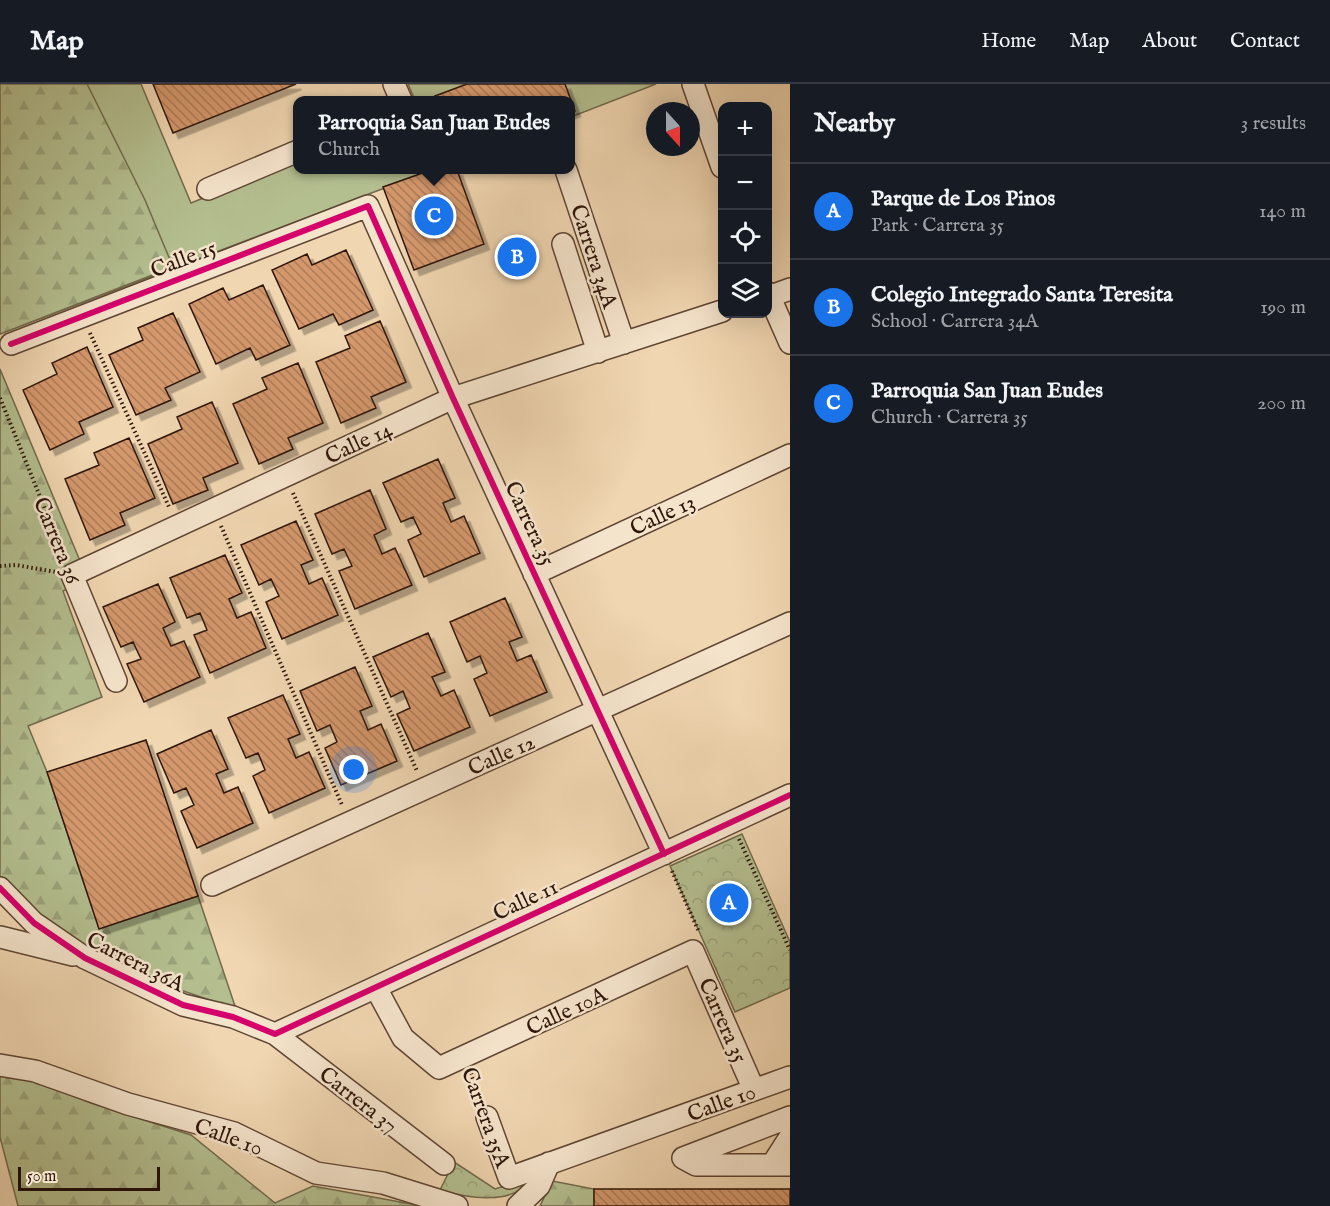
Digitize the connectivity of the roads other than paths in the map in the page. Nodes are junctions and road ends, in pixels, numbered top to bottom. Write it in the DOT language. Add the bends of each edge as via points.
graph roads {
  1 [pos="693,84"];
  2 [pos="293,153"];
  3 [pos="719,156"];
  4 [pos="567,174"];
  5 [pos="208,189"];
  6 [pos="368,206"];
  7 [pos="563,244"];
  8 [pos="790,289"];
  9 [pos="772,294"];
  10 [pos="772,304"];
  11 [pos="718,313"];
  12 [pos="790,343"];
  13 [pos="11,344"];
  14 [pos="624,344"];
  15 [pos="598,352"];
  16 [pos="453,398"];
  17 [pos="790,455"];
  18 [pos="534,574"];
  19 [pos="72,575"];
  20 [pos="790,623"];
  21 [pos="116,681"];
  22 [pos="597,710"];
  23 [pos="790,795"];
  24 [pos="664,854"];
  25 [pos="212,885"];
  26 [pos="0,888"];
  27 [pos="0,937"];
  28 [pos="693,951"];
  29 [pos="86,958"];
  30 [pos="376,987"];
  31 [pos="275,1034"];
  32 [pos="0,1065"];
  33 [pos="790,1077"];
  34 [pos="754,1090"];
  35 [pos="487,1117"];
  36 [pos="790,1117"];
  37 [pos="790,1137"];
  38 [pos="549,1163"];
  39 [pos="444,1164"];
  40 [pos="781,1165"];
  41 [pos="509,1178"];
  42 [pos="457,1206"];
  43 [pos="518,1206"];
  1 -- 3 [label="street"];
  2 -- 5 [label="street"];
  4 -- 14 [label="street, Carrera 34A"];
  6 -- 13 [label="street, Calle 15"];
  6 -- 16 [label="street, Carrera 35"];
  7 -- 15 [label="street"];
  8 -- 9 [label="street"];
  10 -- 12 [label="street"];
  11 -- 14 [label="street, Calle 14"];
  14 -- 15 [label="street, Calle 14"];
  15 -- 16 [label="street, Calle 14"];
  16 -- 18 [label="street, Carrera 35"];
  16 -- 19 [label="street, Calle 14"];
  17 -- 18 [label="street, Calle 13"];
  18 -- 22 [label="street, Carrera 35"];
  19 -- 21 [label="street, Carrera 36"];
  20 -- 22 [label="street, Calle 12"];
  22 -- 24 [label="street, Carrera 35"];
  22 -- 25 [label="street, Calle 12"];
  23 -- 24 [label="street, Calle 11"];
  24 -- 30 [label="street, Calle 11"];
  26 -- 29 [label="street, Carrera 36A" via="34,923"];
  27 -- 29 [label="street"];
  28 -- 30 [label="street, Calle 10A" via="439,1068 403,1038"];
  28 -- 34 [label="street, Carrera 35"];
  29 -- 31 [label="street, Carrera 36A" via="183,1005 233,1017"];
  30 -- 31 [label="street, Calle 11"];
  31 -- 39 [label="street, Carrera 37"];
  32 -- 42 [label="street, Calle 10" via="35,1071 128,1104 234,1133 316,1173 383,1183"];
  33 -- 34 [label="street, Calle 10"];
  34 -- 38 [label="street, Calle 10"];
  35 -- 41 [label="street, Carrera 35A"];
  36 -- 40 [label="street" via="683,1158 692,1165"];
  37 -- 40 [label="street"];
  38 -- 41 [label="street, Calle 10"];
  38 -- 43 [label="street" via="539,1186"];
}
